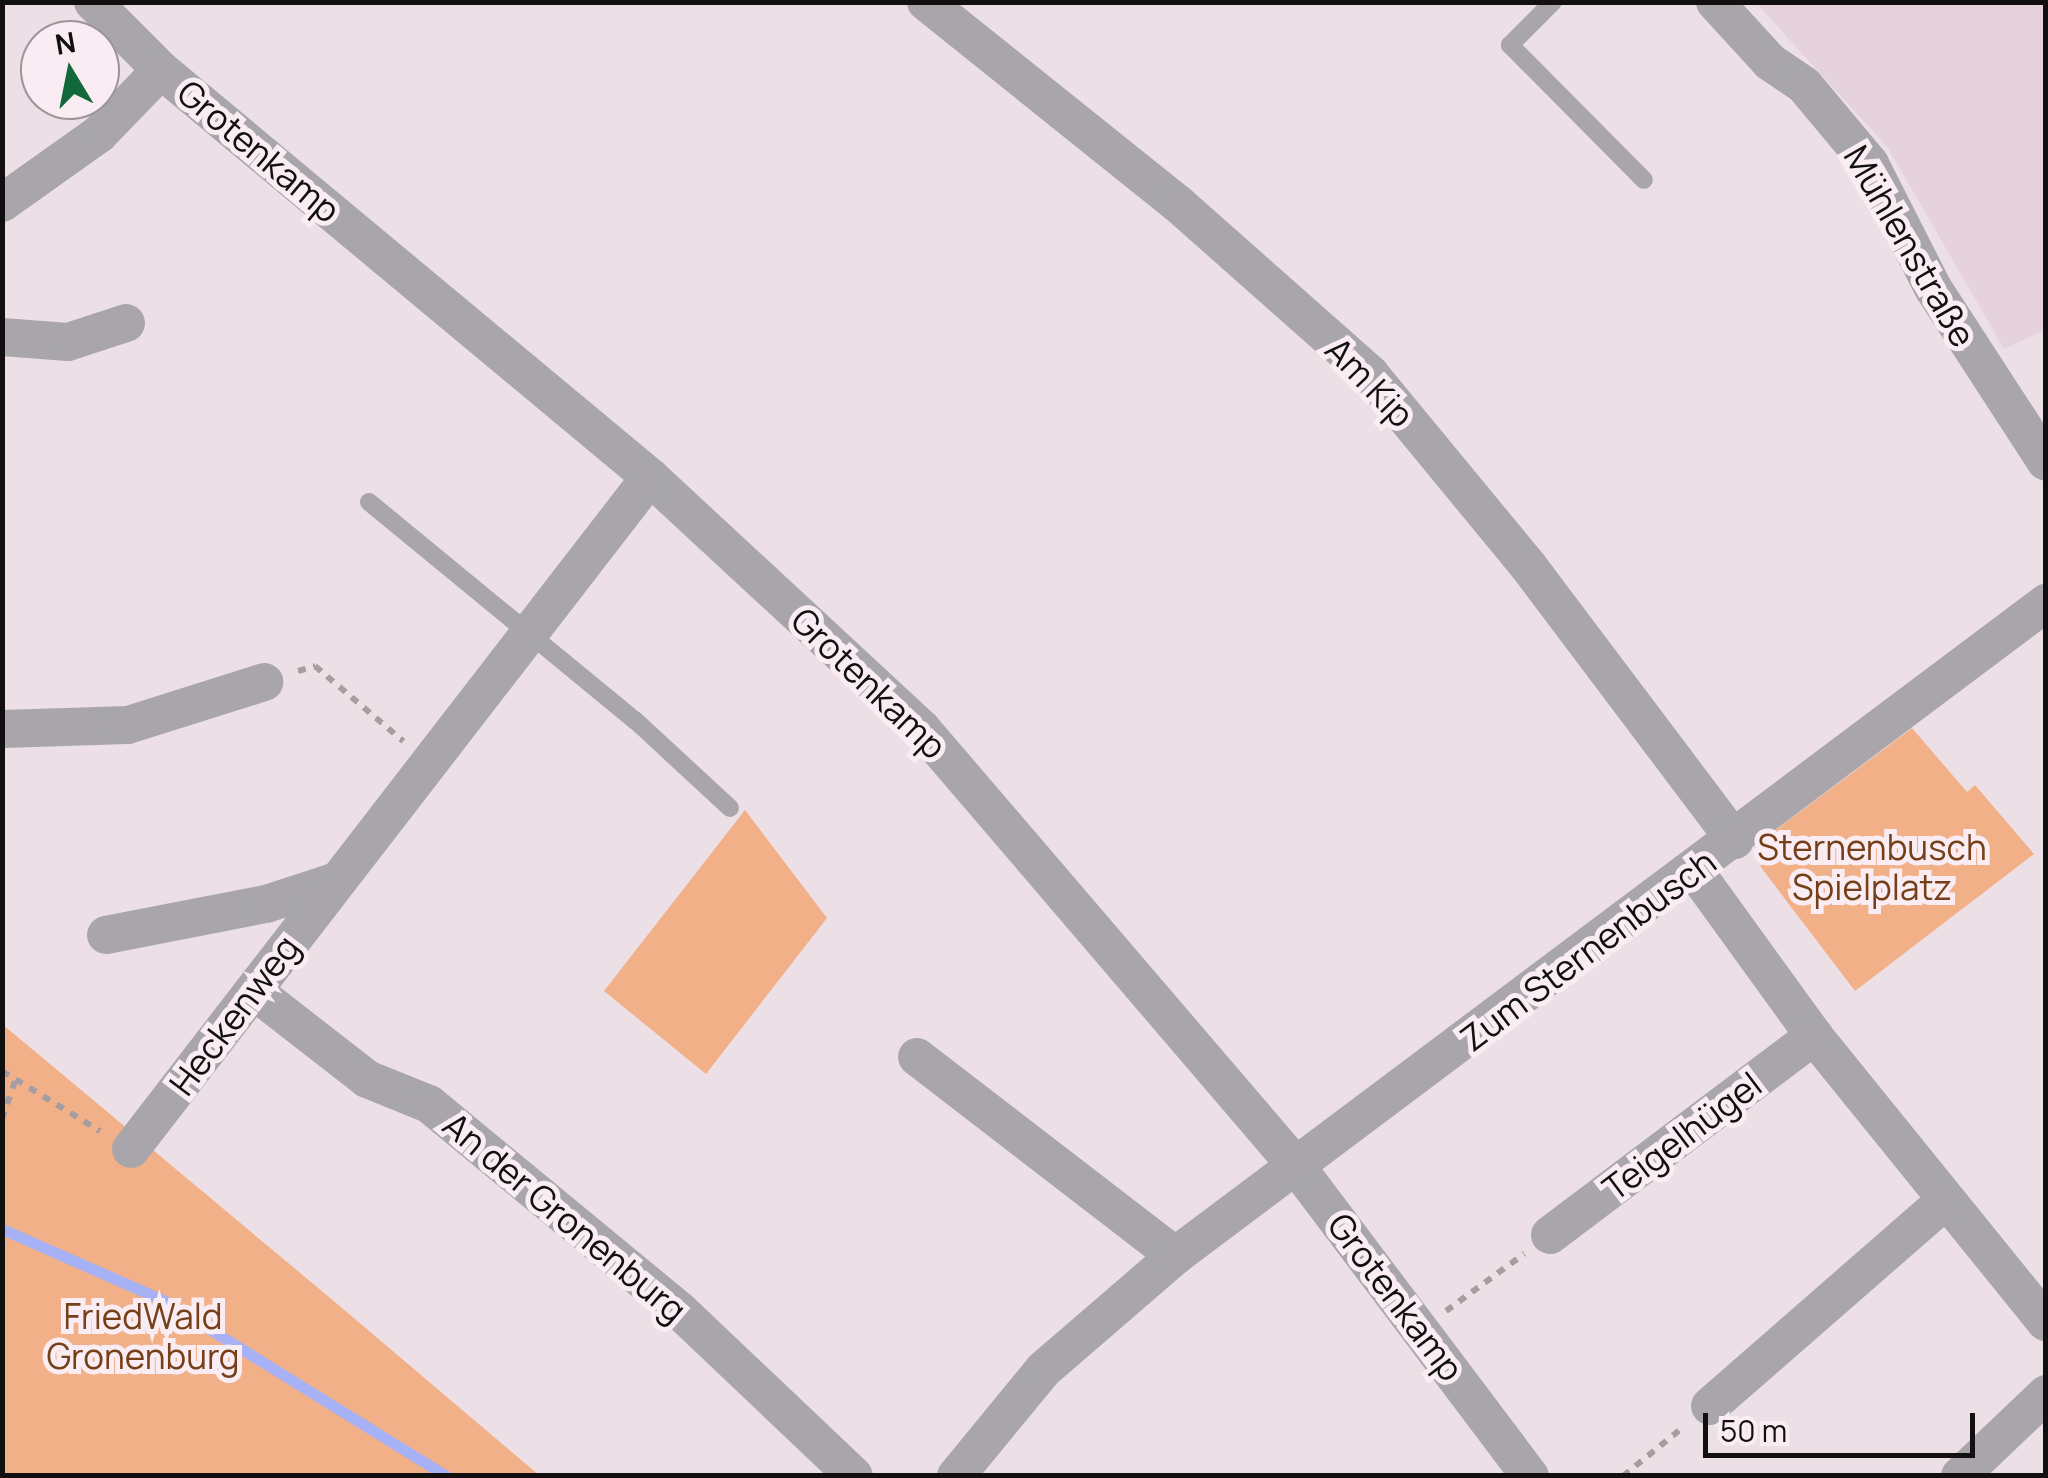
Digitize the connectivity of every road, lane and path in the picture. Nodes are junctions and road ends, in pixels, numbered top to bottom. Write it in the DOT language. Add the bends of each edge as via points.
graph roads {
  1 [pos="92,2"];
  2 [pos="926,2"];
  3 [pos="1552,2"];
  4 [pos="1716,2"];
  5 [pos="161,70"];
  6 [pos="1644,180"];
  7 [pos="2,203"];
  8 [pos="126,323"];
  9 [pos="2,338"];
  10 [pos="2046,462"];
  11 [pos="650,477"];
  12 [pos="369,502"];
  13 [pos="2046,603"];
  14 [pos="528,634"];
  15 [pos="264,682"];
  16 [pos="2,729"];
  17 [pos="430,764"];
  18 [pos="730,808"];
  19 [pos="1734,840"];
  20 [pos="1694,870"];
  21 [pos="337,881"];
  22 [pos="106,935"];
  23 [pos="254,991"];
  24 [pos="1814,1036"];
  25 [pos="917,1058"];
  26 [pos="2,1071"];
  27 [pos="15,1080"];
  28 [pos="2,1119"];
  29 [pos="131,1149"];
  30 [pos="1297,1166"];
  31 [pos="1945,1201"];
  32 [pos="1550,1235"];
  33 [pos="1175,1256"];
  34 [pos="2046,1322"];
  35 [pos="1420,1330"];
  36 [pos="2046,1394"];
  37 [pos="1710,1406"];
  38 [pos="854,1476"];
  39 [pos="956,1476"];
  40 [pos="1530,1476"];
  41 [pos="1623,1476"];
  42 [pos="1960,1476"];
  1 -- 5 [label="street, Grotenkamp"];
  2 -- 19 [label="street, Am Kip" via="1178,203 1370,374 1529,567"];
  3 -- 6 [label="lane" via="1510,45"];
  4 -- 10 [label="street, Mühlenstraße" via="1770,62 1814,96 1870,164 1932,288"];
  5 -- 7 [label="street" via="99,134"];
  5 -- 11 [label="street, Grotenkamp"];
  8 -- 9 [label="street" via="68,342"];
  11 -- 14 [label="street, Heckenweg"];
  11 -- 30 [label="street, Grotenkamp" via="922,728"];
  12 -- 14 [label="lane"];
  13 -- 19 [label="street, Zum Sternenbusch"];
  14 -- 17 [label="street, Heckenweg"];
  14 -- 18 [label="lane"];
  15 -- 16 [label="street" via="128,724"];
  15 -- 17 [label="path" via="315,666"];
  17 -- 21 [label="street, Heckenweg"];
  19 -- 20 [label="street, Zum Sternenbusch"];
  20 -- 24 [label="street" via="1774,972"];
  20 -- 30 [label="street, Zum Sternenbusch"];
  21 -- 22 [label="street, Heckenweg" via="266,904"];
  21 -- 23 [label="street, Heckenweg"];
  23 -- 29 [label="street, Heckenweg"];
  23 -- 38 [label="street, An der Gronenburg" via="367,1079 429,1104 679,1310"];
  24 -- 31 [label="street"];
  24 -- 32 [label="street, Teigelhügel"];
  25 -- 33 [label="street"];
  26 -- 27 [label="path"];
  27 -- 28 [label="path"];
  27 -- 29 [label="path"];
  30 -- 33 [label="street, Zum Sternenbusch"];
  30 -- 35 [label="street, Grotenkamp"];
  31 -- 34 [label="street"];
  31 -- 37 [label="street"];
  32 -- 35 [label="path"];
  33 -- 39 [label="street, Zum Sternenbusch" via="1044,1370"];
  35 -- 40 [label="street, Grotenkamp"];
  36 -- 42 [label="street"];
  37 -- 41 [label="path"];
}
